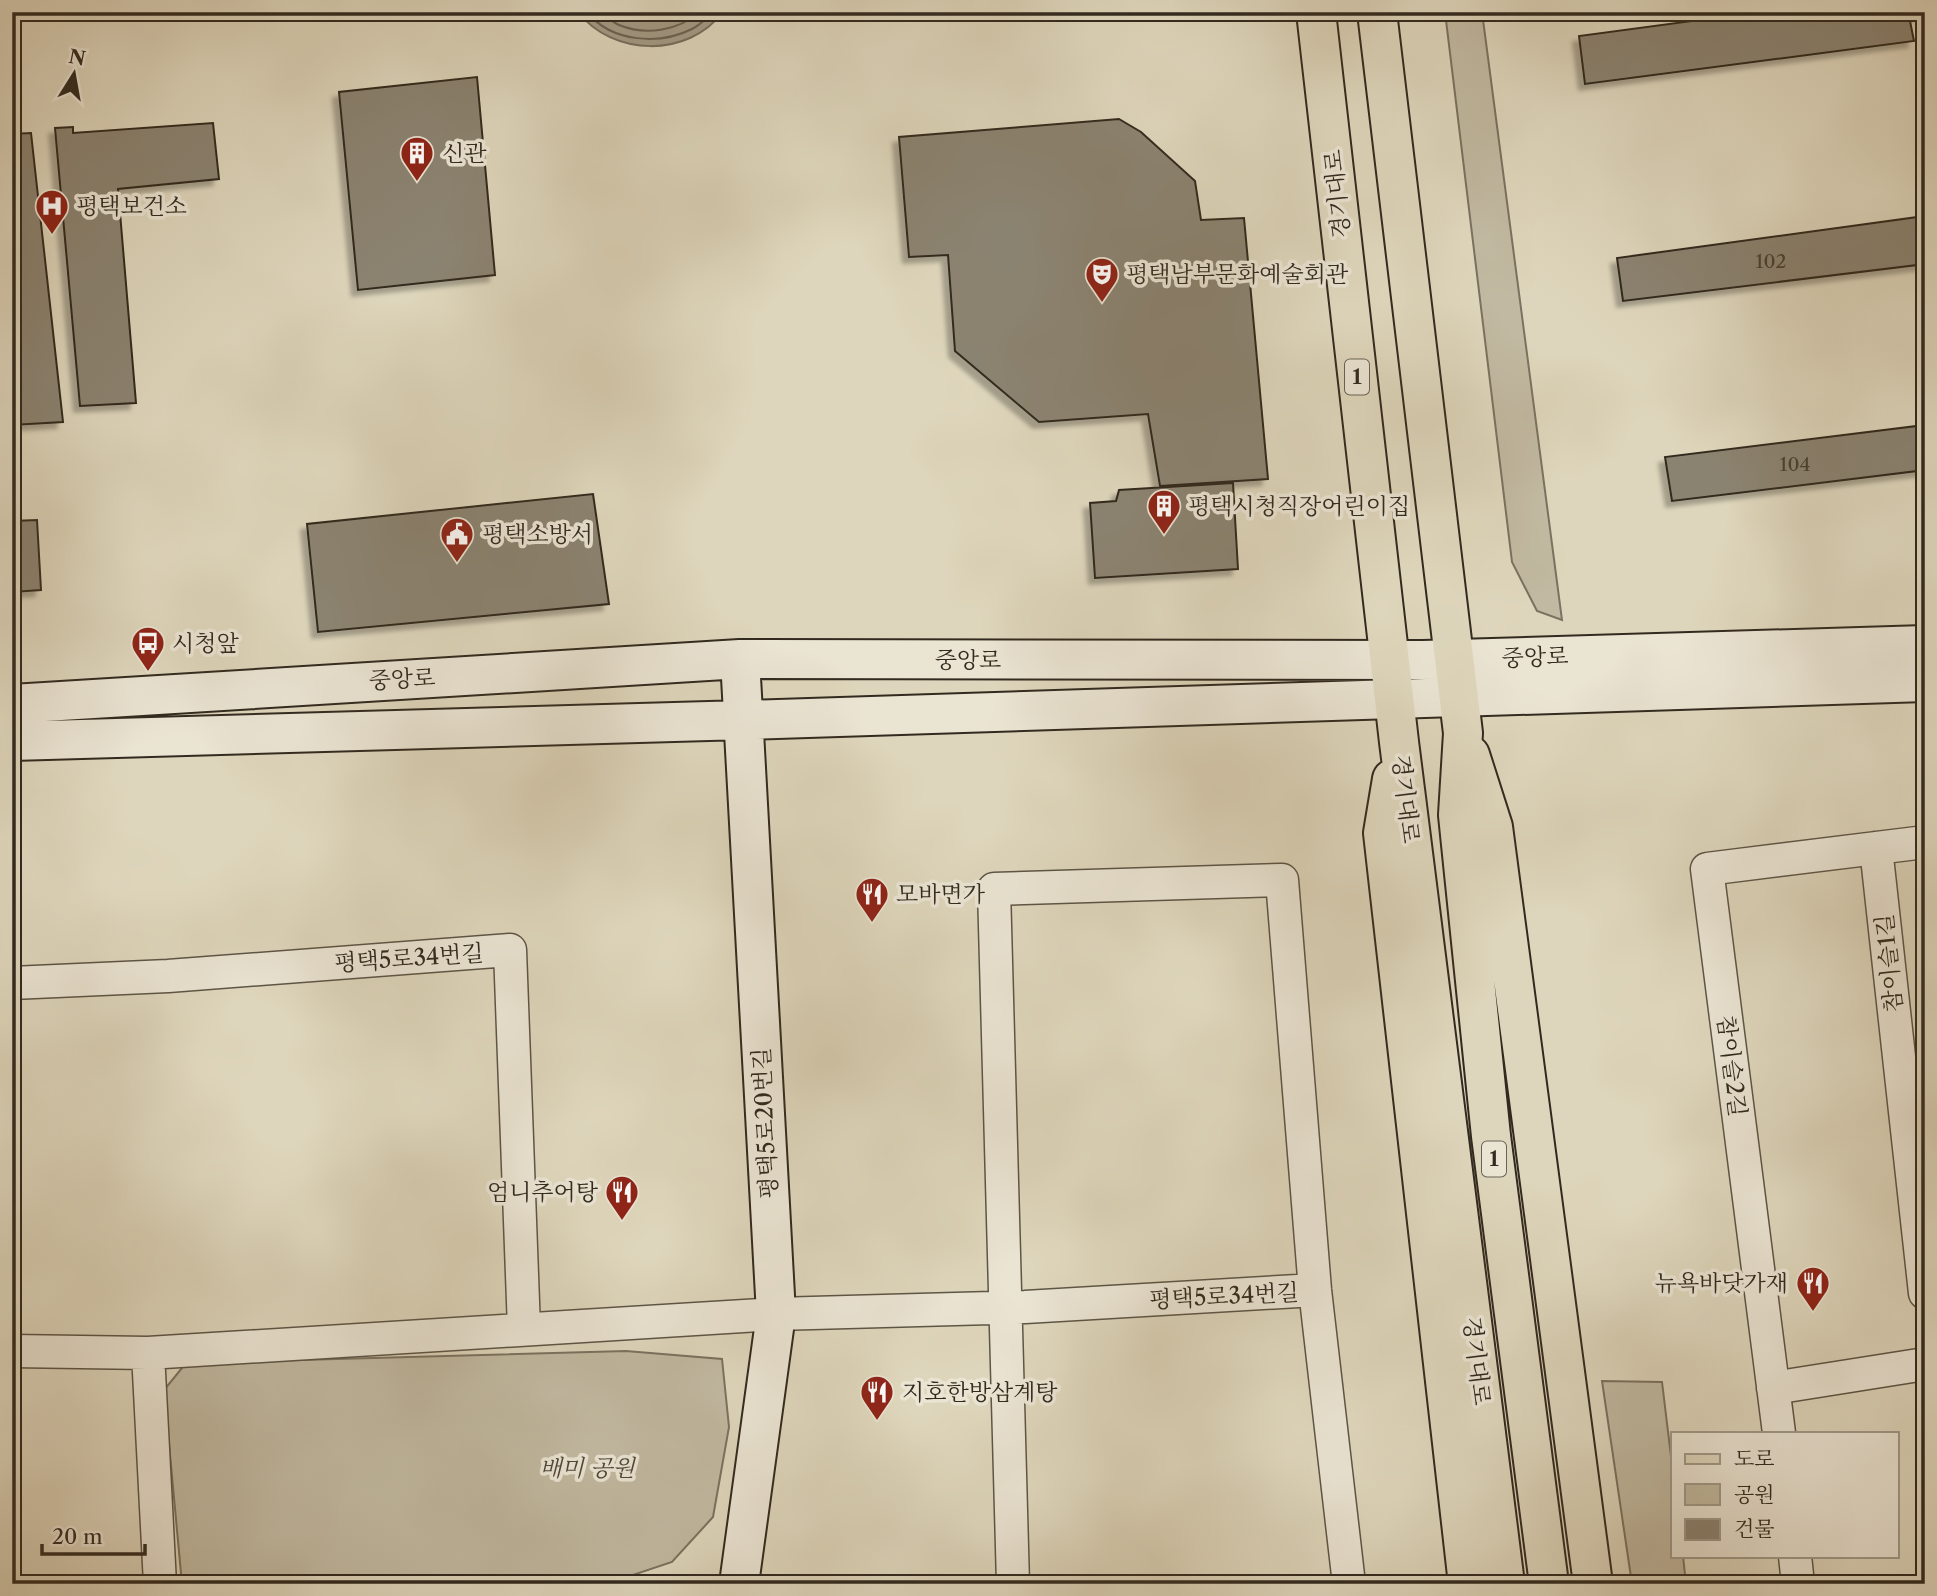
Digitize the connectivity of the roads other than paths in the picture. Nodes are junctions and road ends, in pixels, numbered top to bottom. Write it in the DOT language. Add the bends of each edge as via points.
graph roads {
  1 [pos="1316,12"];
  2 [pos="1377,12"];
  3 [pos="1925,645"];
  4 [pos="740,659"];
  5 [pos="1390,660"];
  6 [pos="1925,682"];
  7 [pos="1458,696"];
  8 [pos="1394,698"];
  9 [pos="12,704"];
  10 [pos="744,720"];
  11 [pos="12,741"];
  12 [pos="1399,742"];
  13 [pos="1925,842"];
  14 [pos="1876,848"];
  15 [pos="12,983"];
  16 [pos="1315,1290"];
  17 [pos="1925,1293"];
  18 [pos="1006,1308"];
  19 [pos="776,1314"];
  20 [pos="524,1329"];
  21 [pos="12,1352"];
  22 [pos="148,1353"];
  23 [pos="1925,1364"];
  24 [pos="1773,1388"];
  25 [pos="1779,1432"];
  26 [pos="1794,1558"];
  27 [pos="160,1584"];
  28 [pos="739,1584"];
  29 [pos="1013,1584"];
  30 [pos="1349,1584"];
  31 [pos="1468,1584"];
  32 [pos="1505,1584"];
  33 [pos="1549,1584"];
  34 [pos="1593,1584"];
  35 [pos="1798,1584"];
  1 -- 5 [label="main road, 경기대로 / 1"];
  2 -- 7 [label="main road, 경기대로 / 1"];
  3 -- 7 [label="main road, 중앙로"];
  4 -- 5 [label="main road, 중앙로"];
  4 -- 9 [label="main road, 중앙로"];
  4 -- 10 [label="main road, 평택5로20번길"];
  5 -- 7 [label="main road, 중앙로"];
  5 -- 8 [label="main road, 경기대로 / 1"];
  6 -- 7 [label="main road, 중앙로"];
  7 -- 8 [label="main road, 중앙로"];
  7 -- 33 [label="main road, 경기대로 / 1" via="1458,815 1490,1136"];
  7 -- 34 [label="main road" via="1493,827"];
  8 -- 10 [label="main road, 중앙로"];
  8 -- 12 [label="main road, 경기대로 / 1"];
  10 -- 11 [label="main road, 중앙로"];
  10 -- 19 [label="main road, 평택5로20번길"];
  12 -- 31 [label="main road" via="1383,833"];
  12 -- 32 [label="main road, 경기대로 / 1"];
  13 -- 14 [label="street"];
  14 -- 17 [label="street, 참이슬1길"];
  14 -- 24 [label="street, 참이슬2길" via="1707,869"];
  15 -- 20 [label="street, 평택5로34번길" via="510,950"];
  16 -- 18 [label="street, 평택5로34번길"];
  16 -- 18 [label="street" via="1282,880 994,889"];
  16 -- 30 [label="street, 평택5로34번길"];
  18 -- 19 [label="street, 평택5로34번길"];
  18 -- 29 [label="street"];
  19 -- 20 [label="street, 평택5로34번길"];
  19 -- 28 [label="main road, 평택5로20번길"];
  20 -- 22 [label="street, 평택5로34번길"];
  21 -- 22 [label="street, 평택5로34번길"];
  22 -- 27 [label="street"];
  23 -- 24 [label="street"];
  24 -- 25 [label="street, 참이슬2길"];
  26 -- 35 [label="street"];
}
